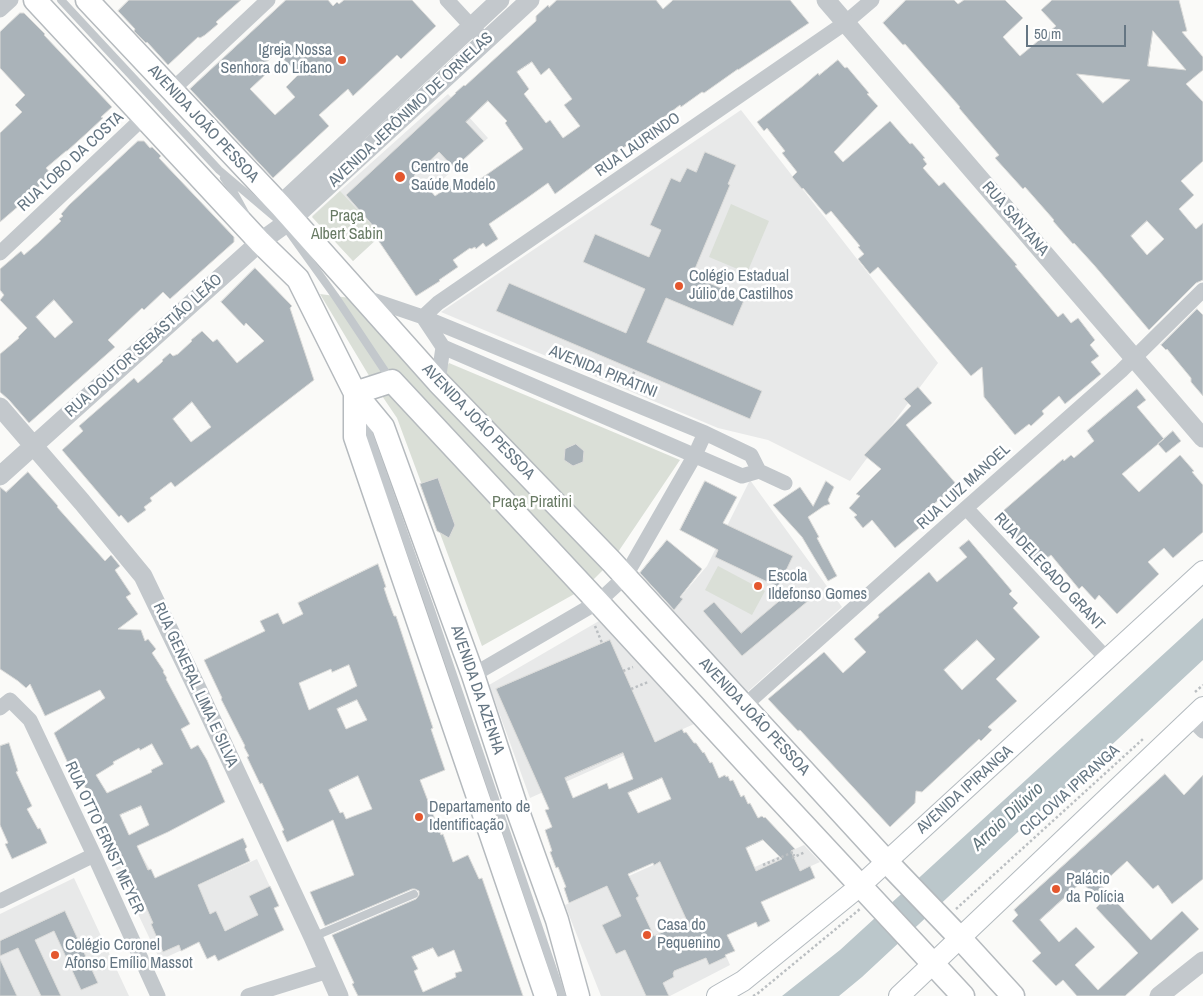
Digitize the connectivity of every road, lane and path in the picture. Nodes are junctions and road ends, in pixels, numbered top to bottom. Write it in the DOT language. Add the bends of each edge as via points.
graph roads {
  1 [pos="11,0"];
  2 [pos="35,0"];
  3 [pos="61,0"];
  4 [pos="88,0"];
  5 [pos="268,0"];
  6 [pos="447,0"];
  7 [pos="500,0"];
  8 [pos="530,0"];
  9 [pos="826,0"];
  10 [pos="872,0"];
  11 [pos="0,10"];
  12 [pos="845,23"];
  13 [pos="472,27"];
  14 [pos="485,41"];
  15 [pos="172,90"];
  16 [pos="144,117"];
  17 [pos="372,120"];
  18 [pos="385,133"];
  19 [pos="219,170"];
  20 [pos="285,217"];
  21 [pos="260,242"];
  22 [pos="0,253"];
  23 [pos="1203,290"];
  24 [pos="362,297"];
  25 [pos="424,317"];
  26 [pos="443,347"];
  27 [pos="1133,358"];
  28 [pos="635,370"];
  29 [pos="632,377"];
  30 [pos="392,381"];
  31 [pos="438,382"];
  32 [pos="629,383"];
  33 [pos="355,393"];
  34 [pos="627,401"];
  35 [pos="0,407"];
  36 [pos="449,430"];
  37 [pos="705,433"];
  38 [pos="1203,438"];
  39 [pos="34,446"];
  40 [pos="695,455"];
  41 [pos="759,471"];
  42 [pos="0,476"];
  43 [pos="785,483"];
  44 [pos="966,508"];
  45 [pos="1203,572"];
  46 [pos="625,577"];
  47 [pos="604,598"];
  48 [pos="1107,659"];
  49 [pos="473,675"];
  50 [pos="1203,685"];
  51 [pos="5,704"];
  52 [pos="744,706"];
  53 [pos="1196,714"];
  54 [pos="1144,738"];
  55 [pos="806,851"];
  56 [pos="94,856"];
  57 [pos="886,861"];
  58 [pos="763,866"];
  59 [pos="868,888"];
  60 [pos="414,894"];
  61 [pos="0,901"];
  62 [pos="947,917"];
  63 [pos="313,937"];
  64 [pos="960,938"];
  65 [pos="934,957"];
  66 [pos="1203,961"];
  67 [pos="328,971"];
  68 [pos="1167,992"];
  69 [pos="158,996"];
  70 [pos="248,996"];
  71 [pos="339,996"];
  72 [pos="546,996"];
  73 [pos="562,996"];
  74 [pos="578,996"];
  75 [pos="716,996"];
  76 [pos="753,996"];
  77 [pos="899,996"];
  78 [pos="963,996"];
  79 [pos="1012,996"];
  1 -- 11 [label="street"];
  2 -- 16 [label="main road"];
  3 -- 19 [label="lane"];
  4 -- 15 [label="main road, AVENIDA JOÃO PESSOA"];
  5 -- 15 [label="street"];
  6 -- 13 [label="street"];
  7 -- 13 [label="street, AVENIDA JERÔNIMO DE ORNELAS"];
  8 -- 14 [label="street, AVENIDA JERÔNIMO DE ORNELAS"];
  9 -- 12 [label="street, RUA SANTANA"];
  10 -- 12 [label="street, RUA LAURINDO"];
  12 -- 25 [label="street, RUA LAURINDO" via="438,303"];
  12 -- 27 [label="street, RUA SANTANA"];
  13 -- 14 [label="street"];
  13 -- 17 [label="street, AVENIDA JERÔNIMO DE ORNELAS"];
  14 -- 18 [label="street, AVENIDA JERÔNIMO DE ORNELAS"];
  15 -- 20 [label="main road, AVENIDA JOÃO PESSOA"];
  16 -- 21 [label="main road"];
  16 -- 22 [label="street, RUA LOBO DA COSTA"];
  17 -- 18 [label="street"];
  17 -- 20 [label="street, AVENIDA JERÔNIMO DE ORNELAS"];
  18 -- 20 [label="street, AVENIDA JERÔNIMO DE ORNELAS"];
  19 -- 20 [label="lane"];
  19 -- 20 [label="lane"];
  19 -- 21 [label="lane"];
  20 -- 21 [label="street, RUA DOUTOR SEBASTIÃO LEÃO"];
  20 -- 24 [label="main road, AVENIDA JOÃO PESSOA"];
  20 -- 30 [label="lane"];
  21 -- 33 [label="main road, AVENIDA DA AZENHA" via="298,279"];
  21 -- 39 [label="street, RUA DOUTOR SEBASTIÃO LEÃO"];
  23 -- 27 [label="street, RUA LUIZ MANOEL"];
  24 -- 25 [label="street, AVENIDA PIRATINI"];
  24 -- 31 [label="main road, AVENIDA JOÃO PESSOA"];
  25 -- 26 [label="street"];
  25 -- 34 [label="street, AVENIDA PIRATINI"];
  26 -- 31 [label="street"];
  26 -- 40 [label="street, AVENIDA PIRATINI"];
  27 -- 38 [label="street, RUA SANTANA"];
  27 -- 44 [label="street, RUA LUIZ MANOEL"];
  28 -- 29 [label="path"];
  29 -- 32 [label="path"];
  29 -- 32 [label="path" via="644,382 641,388"];
  30 -- 33 [label="main road"];
  30 -- 36 [label="lane"];
  30 -- 47 [label="main road"];
  31 -- 46 [label="main road, AVENIDA JOÃO PESSOA"];
  32 -- 34 [label="path"];
  33 -- 49 [label="main road, AVENIDA DA AZENHA" via="383,427"];
  33 -- 72 [label="main road, AVENIDA DA AZENHA" via="354,437"];
  33 -- 73 [label="lane"];
  34 -- 37 [label="street, AVENIDA PIRATINI"];
  35 -- 39 [label="street, RUA GENERAL LIMA E SILVA"];
  37 -- 40 [label="street"];
  37 -- 41 [label="street, AVENIDA PIRATINI" via="752,455"];
  39 -- 42 [label="street, RUA DOUTOR SEBASTIÃO LEÃO"];
  39 -- 63 [label="street, RUA GENERAL LIMA E SILVA" via="143,576"];
  40 -- 41 [label="street, AVENIDA PIRATINI" via="742,476"];
  40 -- 46 [label="street"];
  41 -- 43 [label="street, AVENIDA PIRATINI"];
  44 -- 48 [label="street, RUA DELEGADO GRANT"];
  44 -- 52 [label="street, RUA LUIZ MANOEL"];
  45 -- 48 [label="main road, AVENIDA IPIRANGA"];
  46 -- 47 [label="street"];
  46 -- 52 [label="main road, AVENIDA JOÃO PESSOA"];
  47 -- 49 [label="street"];
  47 -- 59 [label="main road"];
  48 -- 57 [label="main road, AVENIDA IPIRANGA"];
  49 -- 74 [label="main road, AVENIDA DA AZENHA" via="557,920"];
  50 -- 53 [label="path"];
  51 -- 56 [label="street, RUA OTTO ERNST MEYER" via="30,720"];
  52 -- 57 [label="main road, AVENIDA JOÃO PESSOA"];
  53 -- 64 [label="main road"];
  54 -- 62 [label="path, CICLOVIA IPIRANGA"];
  55 -- 58 [label="path" via="793,857 793,852"];
  56 -- 61 [label="street"];
  56 -- 69 [label="street, RUA OTTO ERNST MEYER"];
  57 -- 59 [label="main road, AVENIDA IPIRANGA"];
  57 -- 62 [label="main road, AVENIDA JOÃO PESSOA"];
  59 -- 65 [label="main road"];
  59 -- 75 [label="main road, AVENIDA IPIRANGA" via="744,981"];
  59 -- 76 [label="path"];
  60 -- 63 [label="lane"];
  62 -- 64 [label="main road, AVENIDA JOÃO PESSOA"];
  63 -- 67 [label="street, RUA GENERAL LIMA E SILVA"];
  64 -- 65 [label="main road"];
  64 -- 79 [label="main road, AVENIDA JOÃO PESSOA"];
  65 -- 77 [label="main road"];
  65 -- 78 [label="main road"];
  66 -- 68 [label="street"];
  67 -- 70 [label="street"];
  67 -- 71 [label="street, RUA GENERAL LIMA E SILVA"];
}
